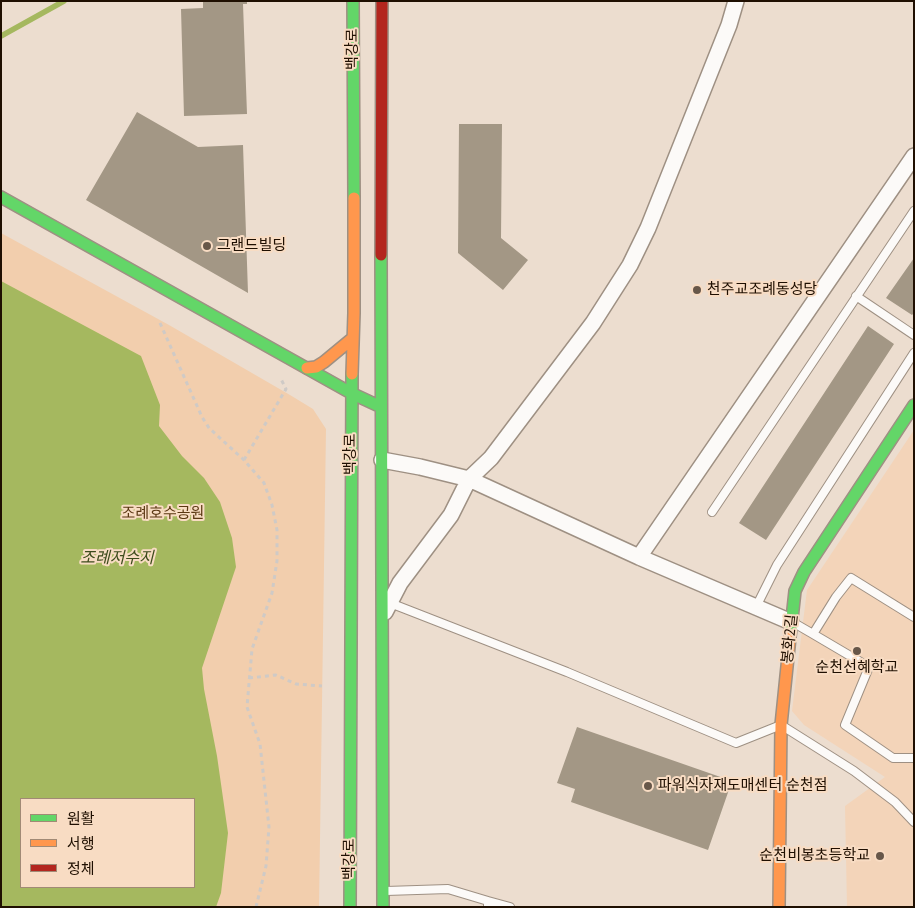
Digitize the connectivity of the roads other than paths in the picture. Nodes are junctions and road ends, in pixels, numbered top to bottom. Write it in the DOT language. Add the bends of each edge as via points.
graph roads {
  1 [pos="353,1"];
  2 [pos="382,1"];
  3 [pos="736,1"];
  4 [pos="914,156"];
  5 [pos="1,197"];
  6 [pos="914,211"];
  7 [pos="856,296"];
  8 [pos="914,335"];
  9 [pos="353,338"];
  10 [pos="914,353"];
  11 [pos="307,368"];
  12 [pos="351,393"];
  13 [pos="914,405"];
  14 [pos="381,407"];
  15 [pos="382,460"];
  16 [pos="469,479"];
  17 [pos="712,512"];
  18 [pos="639,557"];
  19 [pos="390,603"];
  20 [pos="756,607"];
  21 [pos="914,616"];
  22 [pos="382,619"];
  23 [pos="791,622"];
  24 [pos="813,634"];
  25 [pos="781,725"];
  26 [pos="914,758"];
  27 [pos="914,822"];
  28 [pos="383,892"];
  29 [pos="488,904"];
  30 [pos="350,907"];
  31 [pos="383,907"];
  32 [pos="510,907"];
  33 [pos="779,907"];
  1 -- 9 [label="main road, 백강로"];
  2 -- 14 [label="main road, 백강로"];
  3 -- 16 [label="street" via="648,228 630,265 593,323 491,458"];
  4 -- 18 [label="street"];
  5 -- 11 [label="main road"];
  6 -- 7 [label="lane"];
  7 -- 8 [label="lane"];
  7 -- 17 [label="lane"];
  9 -- 11 [label="main road" via="321,364"];
  9 -- 12 [label="main road, 백강로"];
  10 -- 20 [label="lane" via="778,565"];
  11 -- 12 [label="main road"];
  12 -- 14 [label="main road"];
  12 -- 30 [label="main road, 백강로"];
  13 -- 23 [label="main road, 봉화2길" via="804,572 795,591"];
  14 -- 15 [label="main road, 백강로"];
  15 -- 16 [label="street"];
  15 -- 22 [label="main road, 백강로"];
  16 -- 18 [label="street"];
  16 -- 19 [label="street" via="451,515 400,583"];
  18 -- 20 [label="street"];
  19 -- 22 [label="street"];
  19 -- 25 [label="lane" via="736,743"];
  20 -- 23 [label="street"];
  21 -- 24 [label="lane" via="851,578"];
  22 -- 28 [label="main road, 백강로"];
  23 -- 24 [label="lane"];
  23 -- 25 [label="main road, 봉화2길"];
  24 -- 26 [label="lane" via="869,667 845,725 893,758"];
  25 -- 27 [label="lane" via="854,771 895,802"];
  25 -- 33 [label="main road, 봉화2길"];
  28 -- 29 [label="lane" via="448,889"];
  28 -- 31 [label="main road, 백강로"];
  29 -- 32 [label="lane"];
}
